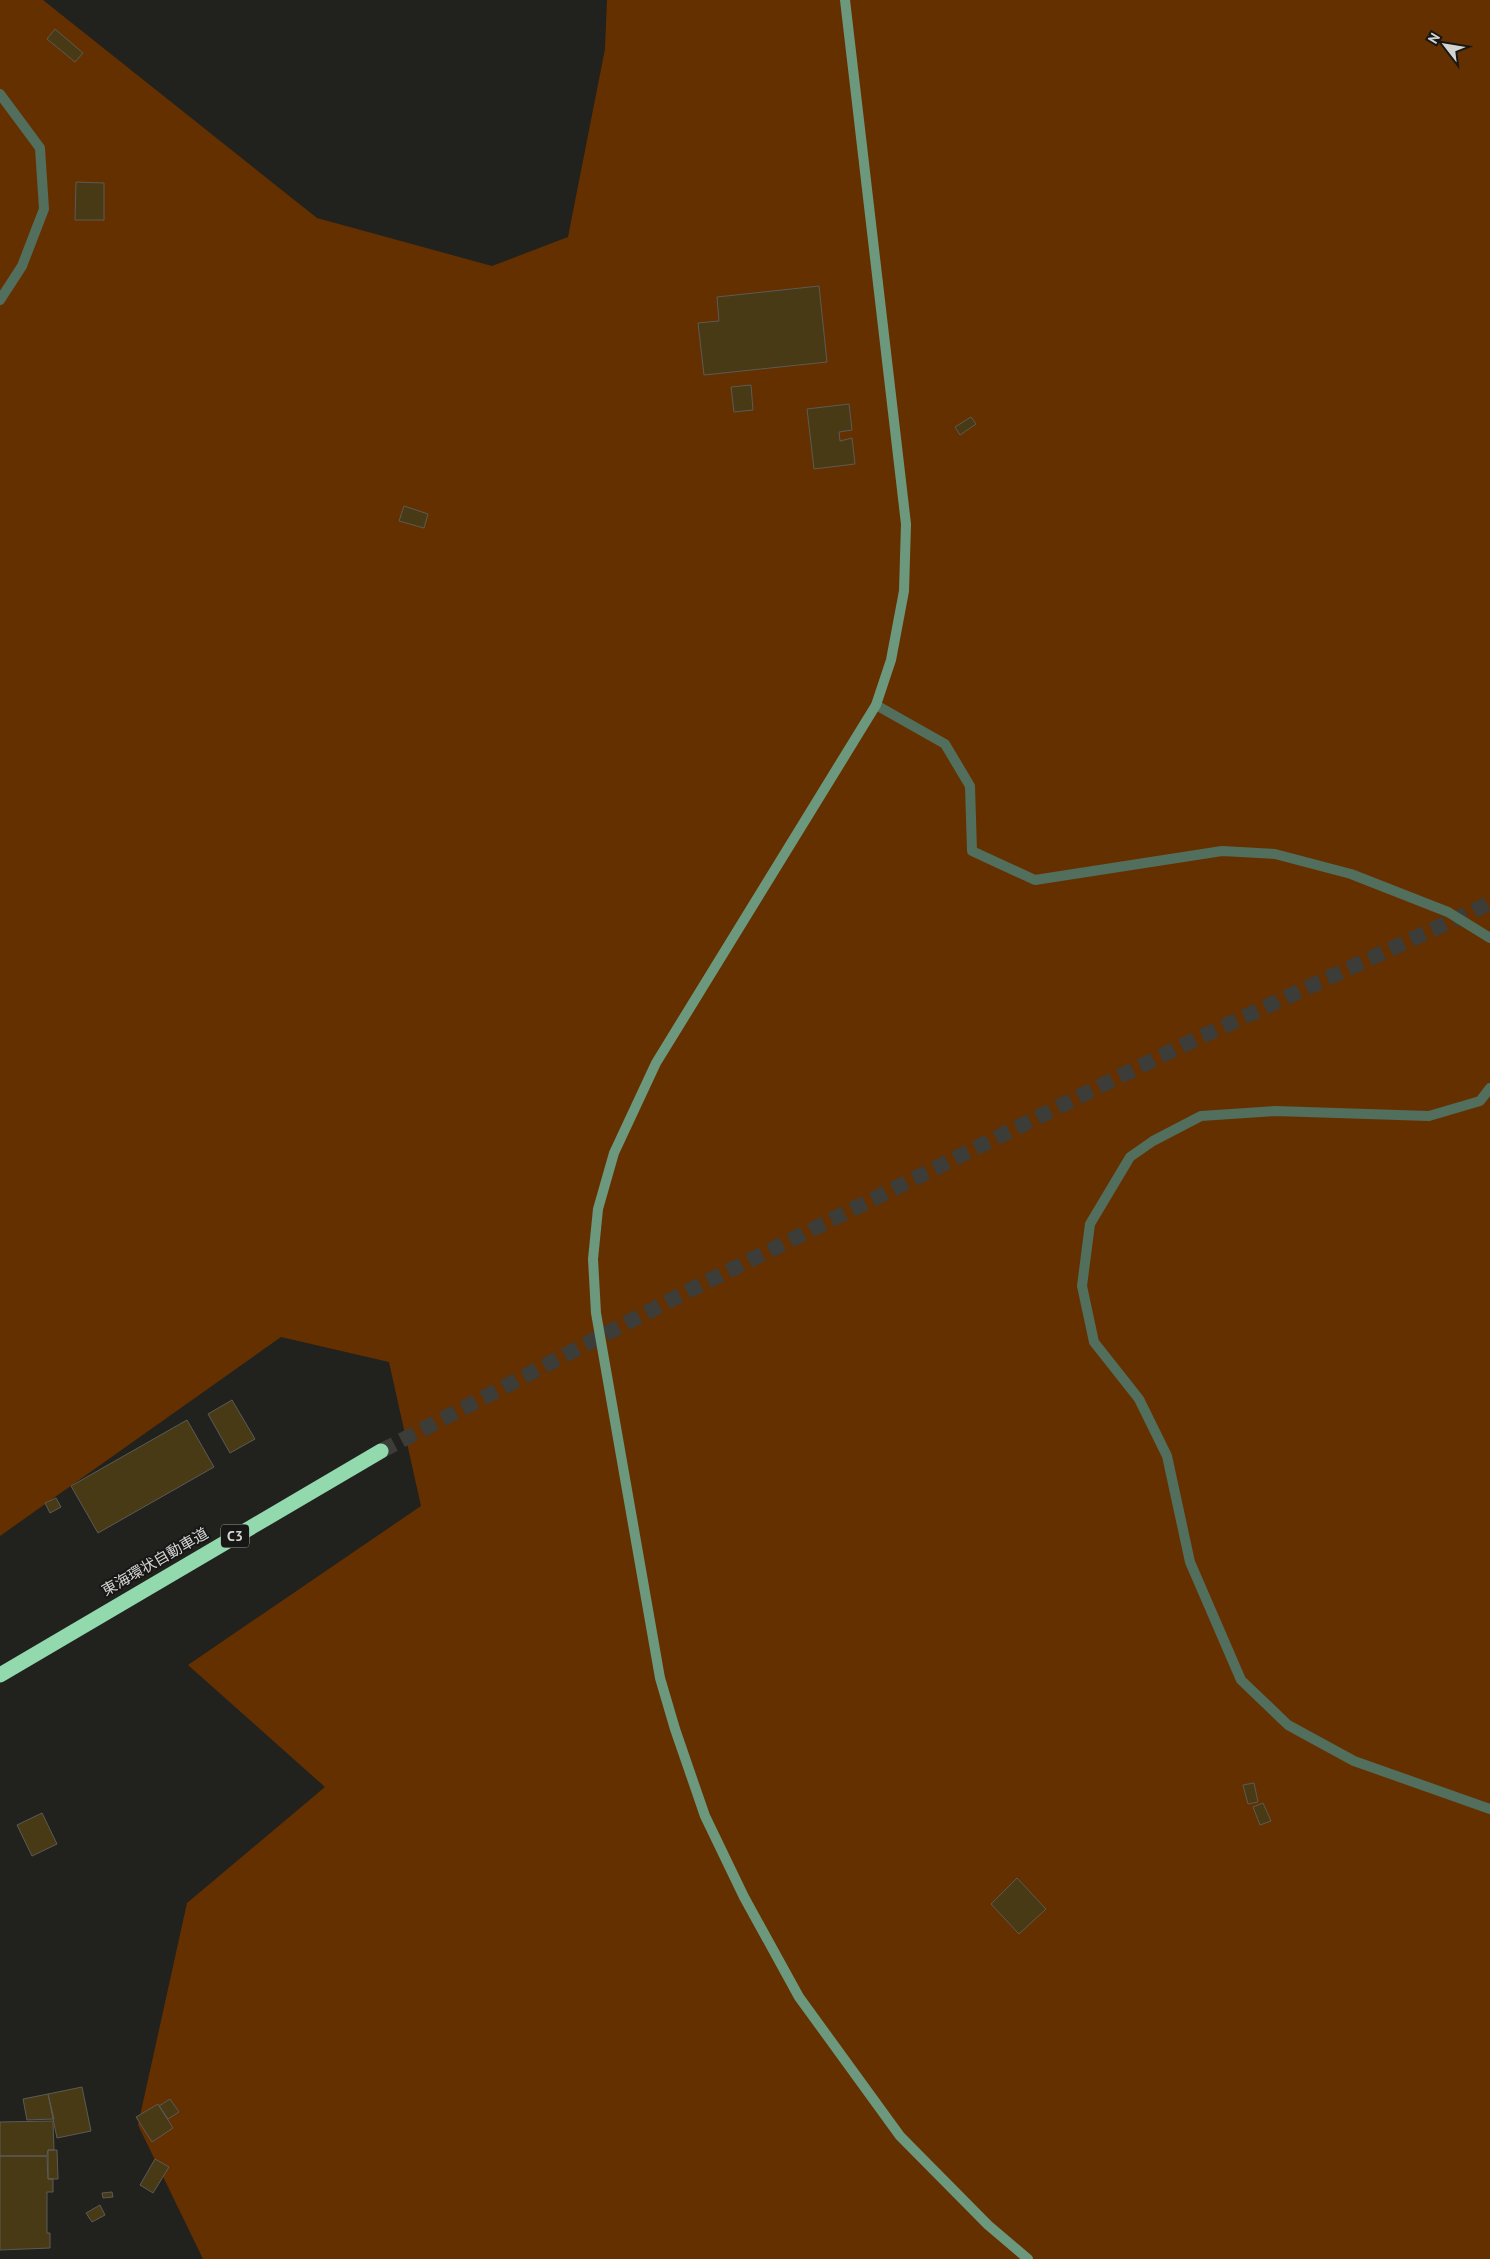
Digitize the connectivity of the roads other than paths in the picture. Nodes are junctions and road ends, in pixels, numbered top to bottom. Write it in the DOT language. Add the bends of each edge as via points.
graph roads {
  1 [pos="846,0"];
  2 [pos="0,94"];
  3 [pos="0,300"];
  4 [pos="876,705"];
  5 [pos="1490,938"];
  6 [pos="1490,1088"];
  7 [pos="382,1451"];
  8 [pos="0,1675"];
  9 [pos="1490,1809"];
  10 [pos="1028,2259"];
  1 -- 4 [label="street" via="906,524 904,591 892,660"];
  2 -- 3 [label="street" via="40,148 44,209 22,266"];
  4 -- 5 [label="street" via="946,744 970,786 972,851 1035,880 1222,852 1276,854 1351,874 1448,912"];
  4 -- 10 [label="street" via="656,1063 614,1153 598,1209 593,1259 596,1313 660,1678 705,1816 744,1897 799,1997 900,2136 988,2225"];
  6 -- 9 [label="street" via="1480,1102 1430,1116 1275,1111 1201,1116 1130,1157 1090,1224 1082,1286 1094,1342 1139,1398 1167,1456 1190,1562 1241,1680 1288,1725 1354,1761"];
  7 -- 8 [label="highway, 東海環状自動車道 / C3"];
}
